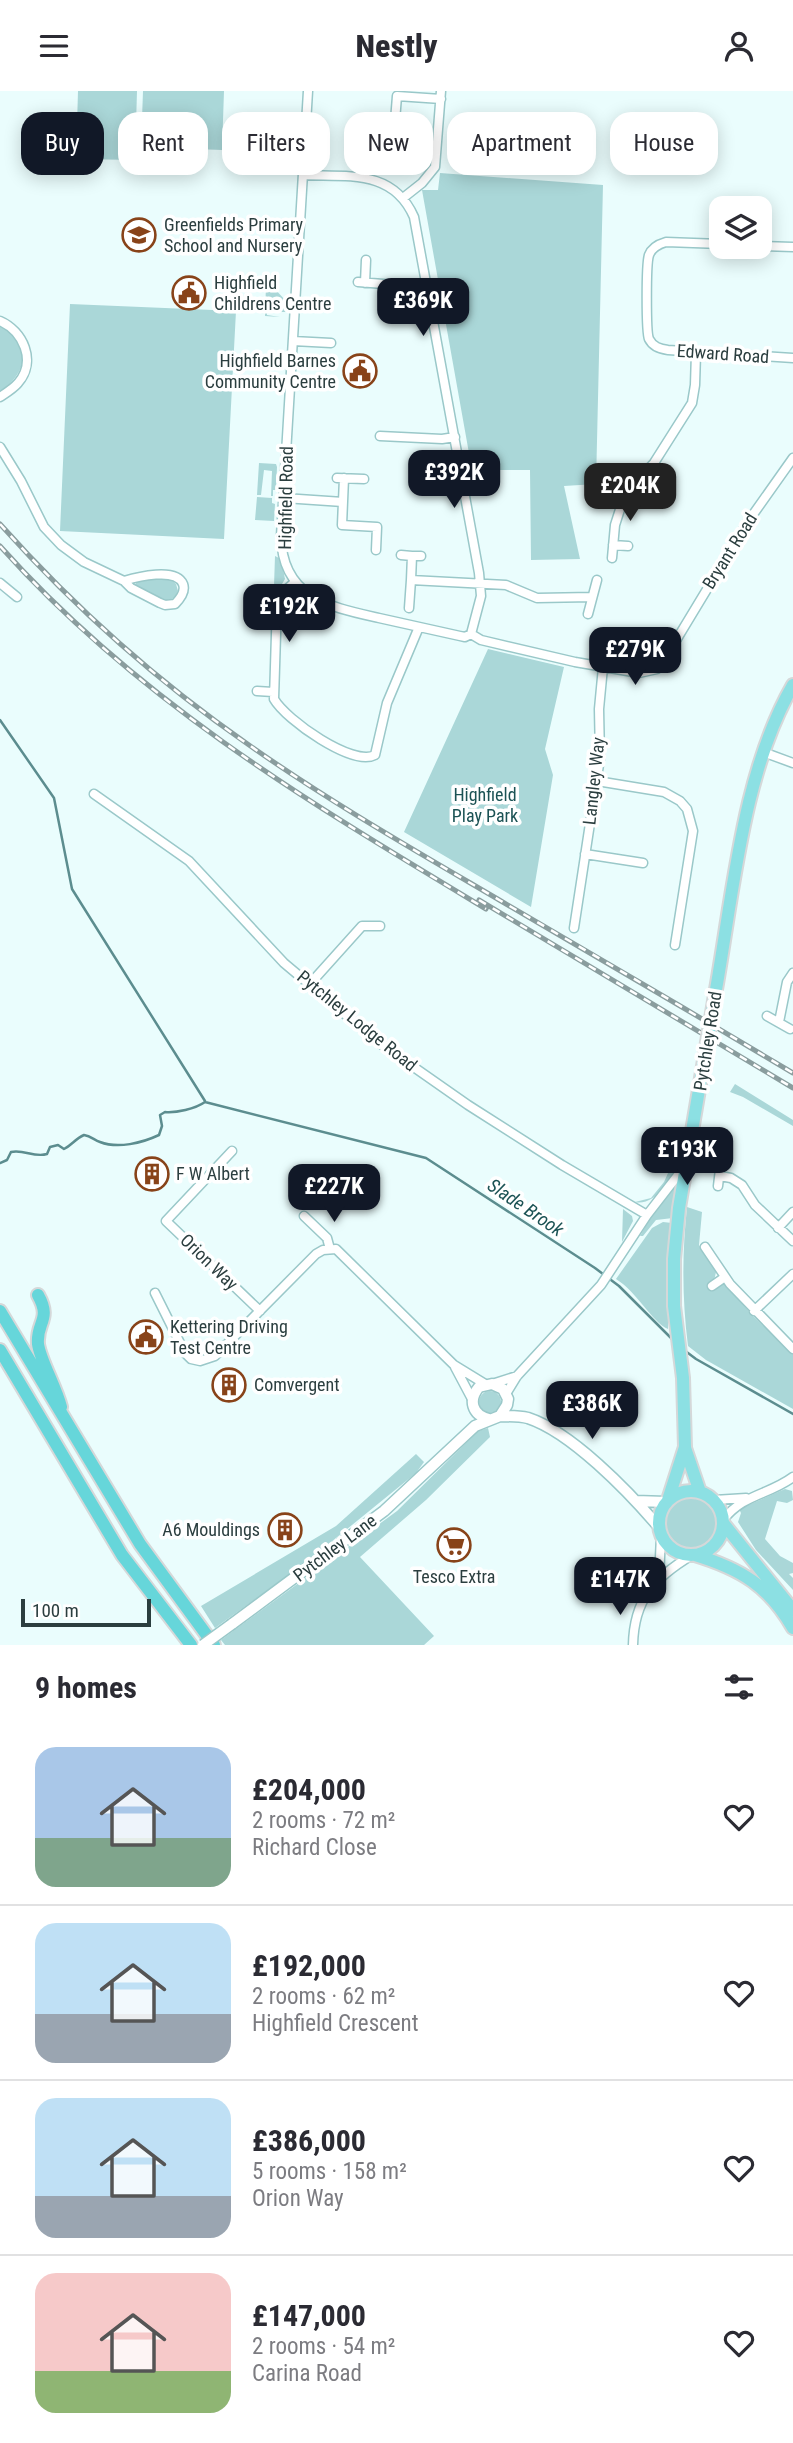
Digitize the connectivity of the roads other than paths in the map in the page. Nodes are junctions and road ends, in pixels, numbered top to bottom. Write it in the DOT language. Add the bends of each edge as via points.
graph roads {
  1 [pos="308,91"];
  2 [pos="397,93"];
  3 [pos="441,95"];
  4 [pos="307,112"];
  5 [pos="396,112"];
  6 [pos="303,175"];
  7 [pos="404,198"];
  8 [pos="709,244"];
  9 [pos="772,246"];
  10 [pos="793,247"];
  11 [pos="366,260"];
  12 [pos="427,284"];
  13 [pos="0,321"];
  14 [pos="293,341"];
  15 [pos="331,344"];
  16 [pos="696,353"];
  17 [pos="793,358"];
  18 [pos="0,397"];
  19 [pos="380,436"];
  20 [pos="455,437"];
  21 [pos="0,447"];
  22 [pos="793,458"];
  23 [pos="364,479"];
  24 [pos="284,498"];
  25 [pos="343,502"];
  26 [pos="613,545"];
  27 [pos="628,546"];
  28 [pos="376,550"];
  29 [pos="401,555"];
  30 [pos="611,558"];
  31 [pos="411,580"];
  32 [pos="597,580"];
  33 [pos="124,581"];
  34 [pos="295,582"];
  35 [pos="0,583"];
  36 [pos="480,585"];
  37 [pos="17,597"];
  38 [pos="592,597"];
  39 [pos="410,608"];
  40 [pos="588,614"];
  41 [pos="419,627"];
  42 [pos="471,634"];
  43 [pos="603,667"];
  44 [pos="793,685"];
  45 [pos="257,691"];
  46 [pos="273,692"];
  47 [pos="763,752"];
  48 [pos="793,763"];
  49 [pos="597,781"];
  50 [pos="94,794"];
  51 [pos="585,854"];
  52 [pos="632,862"];
  53 [pos="643,863"];
  54 [pos="631,873"];
  55 [pos="576,915"];
  56 [pos="587,917"];
  57 [pos="380,926"];
  58 [pos="574,928"];
  59 [pos="665,932"];
  60 [pos="676,934"];
  61 [pos="675,945"];
  62 [pos="793,973"];
  63 [pos="309,985"];
  64 [pos="767,1016"];
  65 [pos="779,1022"];
  66 [pos="790,1029"];
  67 [pos="723,1144"];
  68 [pos="232,1151"];
  69 [pos="688,1160"];
  70 [pos="720,1176"];
  71 [pos="718,1186"];
  72 [pos="793,1212"];
  73 [pos="647,1215"];
  74 [pos="304,1216"];
  75 [pos="778,1228"];
  76 [pos="793,1241"];
  77 [pos="705,1247"];
  78 [pos="330,1248"];
  79 [pos="793,1274"];
  80 [pos="725,1277"];
  81 [pos="712,1286"];
  82 [pos="155,1293"];
  83 [pos="38,1295"];
  84 [pos="0,1311"];
  85 [pos="260,1311"];
  86 [pos="754,1311"];
  87 [pos="793,1349"];
  88 [pos="0,1350"];
  89 [pos="454,1364"];
  90 [pos="517,1376"];
  91 [pos="488,1384"];
  92 [pos="507,1397"];
  93 [pos="473,1403"];
  94 [pos="500,1416"];
  95 [pos="525,1417"];
  96 [pos="489,1419"];
  97 [pos="64,1420"];
  98 [pos="459,1440"];
  99 [pos="685,1447"];
  100 [pos="793,1478"];
  101 [pos="700,1492"];
  102 [pos="748,1497"];
  103 [pos="714,1500"];
  104 [pos="636,1501"];
  105 [pos="667,1501"];
  106 [pos="723,1522"];
  107 [pos="659,1531"];
  108 [pos="694,1555"];
  109 [pos="659,1578"];
  110 [pos="793,1609"];
  111 [pos="793,1628"];
  112 [pos="191,1645"];
  113 [pos="203,1645"];
  114 [pos="214,1645"];
  115 [pos="633,1645"];
  1 -- 4 [label="street, Highfield Road"];
  2 -- 3 [label="street"];
  2 -- 5 [label="street"];
  3 -- 7 [label="street" via="435,167"];
  6 -- 7 [label="street" via="373,179"];
  6 -- 14 [label="street, Highfield Road"];
  7 -- 12 [label="street" via="414,217"];
  8 -- 16 [label="street, Edward Road" via="658,244 648,262 649,339 668,350"];
  9 -- 10 [label="street"];
  11 -- 12 [label="street" via="361,283"];
  12 -- 20 [label="street"];
  13 -- 18 [label="street" via="18,332 27,362 18,384"];
  14 -- 15 [label="street"];
  14 -- 24 [label="street, Highfield Road"];
  16 -- 17 [label="street, Edward Road"];
  16 -- 26 [label="street" via="692,403 654,463 629,489 617,513"];
  19 -- 20 [label="street"];
  20 -- 36 [label="street"];
  21 -- 33 [label="street" via="51,535 84,562"];
  22 -- 43 [label="street, Bryant Road" via="747,523 663,663 649,673"];
  23 -- 25 [label="street" via="341,478"];
  24 -- 25 [label="street"];
  24 -- 34 [label="street, Highfield Road" via="282,545"];
  25 -- 28 [label="street" via="341,525 377,527"];
  26 -- 27 [label="street"];
  26 -- 30 [label="street"];
  29 -- 31 [label="street" via="417,556"];
  31 -- 36 [label="street"];
  31 -- 39 [label="street"];
  32 -- 38 [label="street"];
  33 -- 33 [label="street" via="168,575 179,579 182,597 165,605"];
  34 -- 41 [label="street" via="331,607"];
  34 -- 46 [label="street" via="277,602"];
  35 -- 37 [label="street"];
  36 -- 38 [label="street" via="506,585 537,598"];
  36 -- 42 [label="street"];
  38 -- 40 [label="street"];
  41 -- 42 [label="street" via="466,637"];
  41 -- 46 [label="street" via="387,703 373,757 310,734 279,707"];
  42 -- 43 [label="street"];
  43 -- 49 [label="street, Langley Way"];
  44 -- 47 [label="main road, Pytchley Road"];
  45 -- 46 [label="street"];
  47 -- 48 [label="street"];
  47 -- 69 [label="main road, Pytchley Road, bridge" via="742,840"];
  49 -- 51 [label="street, Langley Way"];
  49 -- 60 [label="street" via="664,792 687,809 693,831"];
  50 -- 63 [label="street, Pytchley Lodge Road" via="189,862"];
  51 -- 52 [label="street"];
  51 -- 55 [label="street, Langley Way"];
  52 -- 53 [label="street"];
  52 -- 54 [label="street"];
  55 -- 56 [label="street"];
  55 -- 58 [label="street, Langley Way"];
  57 -- 63 [label="street" via="362,926"];
  59 -- 60 [label="street"];
  60 -- 61 [label="street"];
  62 -- 65 [label="street"];
  63 -- 73 [label="street, Pytchley Lodge Road" via="447,1090"];
  64 -- 65 [label="street"];
  65 -- 66 [label="street"];
  67 -- 70 [label="street"];
  68 -- 85 [label="street, Orion Way" via="166,1221"];
  69 -- 73 [label="street"];
  69 -- 99 [label="main road, Pytchley Road" via="674,1259"];
  70 -- 71 [label="street"];
  70 -- 75 [label="street" via="742,1185"];
  72 -- 75 [label="street"];
  73 -- 90 [label="street" via="601,1285"];
  74 -- 78 [label="street" via="327,1238"];
  75 -- 76 [label="street"];
  77 -- 80 [label="street"];
  78 -- 85 [label="street" via="316,1254"];
  78 -- 89 [label="street" via="340,1252"];
  79 -- 86 [label="street"];
  80 -- 81 [label="street"];
  80 -- 86 [label="street"];
  82 -- 85 [label="street" via="185,1353 200,1361 215,1356"];
  83 -- 97 [label="highway" via="45,1315 38,1346 57,1389"];
  84 -- 97 [label="highway"];
  86 -- 87 [label="street"];
  88 -- 112 [label="highway" via="122,1555"];
  89 -- 91 [label="street"];
  89 -- 93 [label="street"];
  90 -- 91 [label="street"];
  90 -- 92 [label="street"];
  91 -- 92 [label="street" via="503,1389"];
  91 -- 93 [label="street" via="479,1387"];
  92 -- 94 [label="street"];
  92 -- 95 [label="street"];
  93 -- 96 [label="street" via="478,1414"];
  93 -- 98 [label="street, Pytchley Lane"];
  94 -- 95 [label="street"];
  94 -- 96 [label="street"];
  95 -- 104 [label="street" via="550,1428"];
  96 -- 98 [label="street, Pytchley Lane"];
  97 -- 114 [label="highway" via="140,1544"];
  98 -- 113 [label="street, Pytchley Lane, bridge" via="384,1511"];
  99 -- 101 [label="main road, Pytchley Road"];
  99 -- 105 [label="main road, Pytchley Road"];
  100 -- 102 [label="street"];
  101 -- 103 [label="main road"];
  101 -- 105 [label="main road" via="683,1492"];
  102 -- 103 [label="street"];
  102 -- 106 [label="street"];
  103 -- 106 [label="main road"];
  104 -- 105 [label="street"];
  104 -- 107 [label="street"];
  105 -- 107 [label="main road" via="661,1509"];
  106 -- 108 [label="main road" via="715,1545"];
  106 -- 110 [label="main road"];
  107 -- 108 [label="main road" via="670,1548"];
  107 -- 109 [label="street"];
  108 -- 109 [label="street"];
  108 -- 111 [label="main road" via="734,1568 759,1586"];
  109 -- 115 [label="street" via="637,1611"];
}
